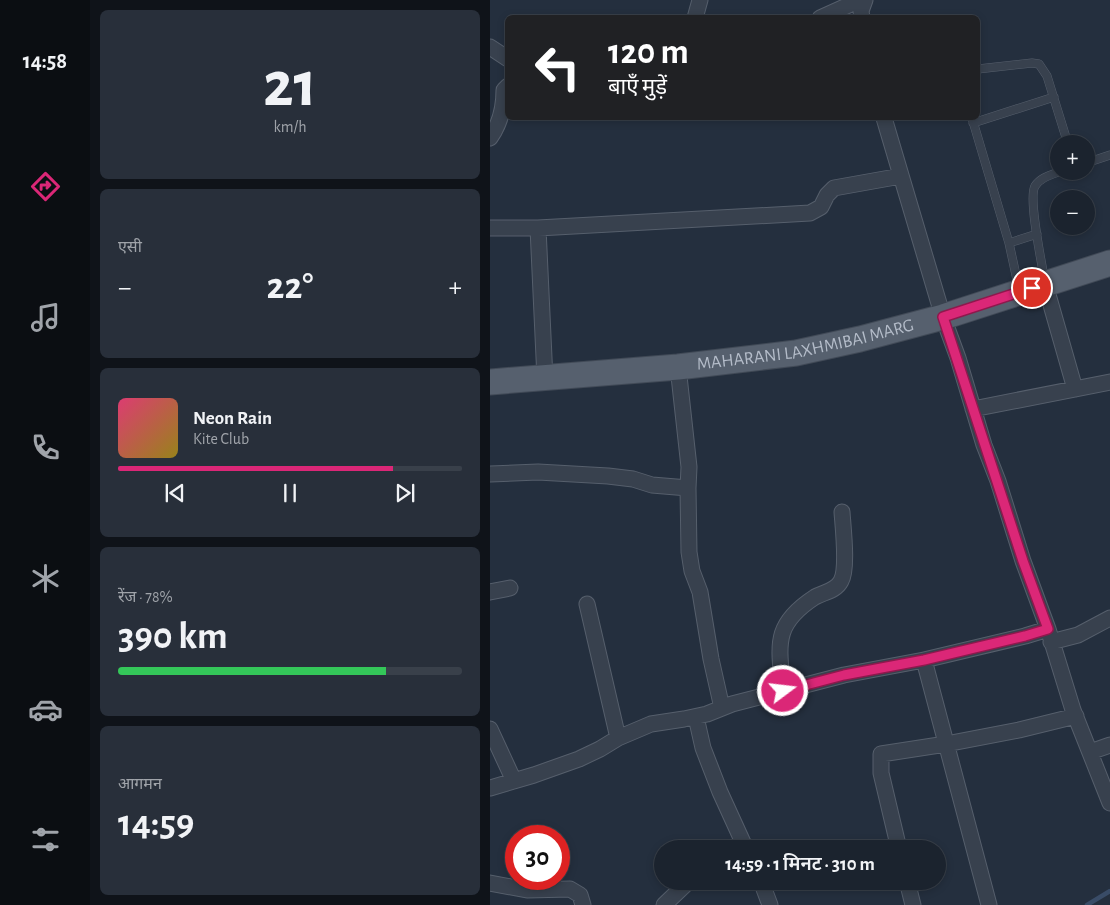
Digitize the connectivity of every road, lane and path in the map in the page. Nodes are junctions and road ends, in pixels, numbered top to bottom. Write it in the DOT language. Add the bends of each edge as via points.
graph roads {
  1 [pos="860,0"];
  2 [pos="865,0"];
  3 [pos="827,15"];
  4 [pos="862,15"];
  5 [pos="490,47"];
  6 [pos="505,57"];
  7 [pos="980,69"];
  8 [pos="505,89"];
  9 [pos="1054,97"];
  10 [pos="980,118"];
  11 [pos="885,120"];
  12 [pos="973,120"];
  13 [pos="1065,135"];
  14 [pos="490,138"];
  15 [pos="1110,155"];
  16 [pos="1095,160"];
  17 [pos="1050,175"];
  18 [pos="901,176"];
  19 [pos="490,228"];
  20 [pos="538,228"];
  21 [pos="1037,234"];
  22 [pos="1010,243"];
  23 [pos="1110,263"];
  24 [pos="1045,284"];
  25 [pos="1019,292"];
  26 [pos="943,317"];
  27 [pos="678,367"];
  28 [pos="545,379"];
  29 [pos="490,382"];
  30 [pos="1110,382"];
  31 [pos="1075,389"];
  32 [pos="973,409"];
  33 [pos="490,474"];
  34 [pos="688,488"];
  35 [pos="842,512"];
  36 [pos="510,588"];
  37 [pos="490,592"];
  38 [pos="587,604"];
  39 [pos="1110,618"];
  40 [pos="1049,636"];
  41 [pos="924,660"];
  42 [pos="783,691"];
  43 [pos="722,708"];
  44 [pos="1076,716"];
  45 [pos="696,717"];
  46 [pos="490,729"];
  47 [pos="618,738"];
  48 [pos="946,744"];
  49 [pos="1110,745"];
  50 [pos="1090,752"];
  51 [pos="514,781"];
  52 [pos="490,788"];
  53 [pos="1110,803"];
  54 [pos="738,840"];
  55 [pos="898,840"];
  56 [pos="490,883"];
  57 [pos="680,890"];
  58 [pos="764,890"];
  59 [pos="910,890"];
  60 [pos="583,905"];
  61 [pos="664,905"];
  62 [pos="770,905"];
  63 [pos="913,905"];
  64 [pos="989,905"];
  1 -- 3 [label="street"];
  2 -- 4 [label="street"];
  5 -- 6 [label="street"];
  7 -- 9 [label="lane" via="1039,64"];
  8 -- 14 [label="street" via="500,120"];
  9 -- 10 [label="lane"];
  9 -- 13 [label="lane"];
  11 -- 18 [label="street"];
  12 -- 22 [label="lane"];
  15 -- 16 [label="lane"];
  17 -- 21 [label="lane" via="1041,179 1033,190"];
  18 -- 20 [label="street" via="834,188 821,207 810,213"];
  18 -- 26 [label="street"];
  19 -- 20 [label="street"];
  20 -- 28 [label="street"];
  21 -- 22 [label="lane"];
  21 -- 24 [label="lane"];
  22 -- 25 [label="lane"];
  23 -- 24 [label="main road, MAHARANI LAXHMIBAI MARG"];
  24 -- 25 [label="main road, MAHARANI LAXHMIBAI MARG"];
  24 -- 31 [label="street"];
  25 -- 26 [label="main road, MAHARANI LAXHMIBAI MARG"];
  26 -- 27 [label="main road, MAHARANI LAXHMIBAI MARG" via="796,353"];
  26 -- 32 [label="street"];
  27 -- 28 [label="main road, MAHARANI LAXHMIBAI MARG"];
  27 -- 34 [label="street" via="689,467"];
  28 -- 29 [label="main road, MAHARANI LAXHMIBAI MARG"];
  30 -- 31 [label="street"];
  31 -- 32 [label="street"];
  32 -- 40 [label="street"];
  33 -- 34 [label="street" via="538,472 608,476"];
  34 -- 43 [label="street" via="689,552"];
  35 -- 42 [label="street" via="843,579 839,585 817,596 791,616 782,632 779,648"];
  36 -- 37 [label="street"];
  38 -- 47 [label="street"];
  39 -- 40 [label="street" via="1078,635"];
  40 -- 41 [label="street" via="1025,636"];
  40 -- 44 [label="street"];
  41 -- 42 [label="street" via="844,675"];
  41 -- 48 [label="street"];
  42 -- 43 [label="street"];
  43 -- 45 [label="street"];
  44 -- 48 [label="street"];
  44 -- 50 [label="street"];
  45 -- 47 [label="street" via="651,724"];
  45 -- 54 [label="street" via="703,748"];
  46 -- 51 [label="street"];
  47 -- 51 [label="street" via="579,759"];
  48 -- 55 [label="street" via="881,754 881,773"];
  48 -- 64 [label="street"];
  49 -- 50 [label="street"];
  50 -- 53 [label="street"];
  51 -- 52 [label="street"];
  56 -- 60 [label="street" via="527,890 570,889 580,895"];
  57 -- 61 [label="street"];
  58 -- 62 [label="street"];
  59 -- 63 [label="street"];
}
